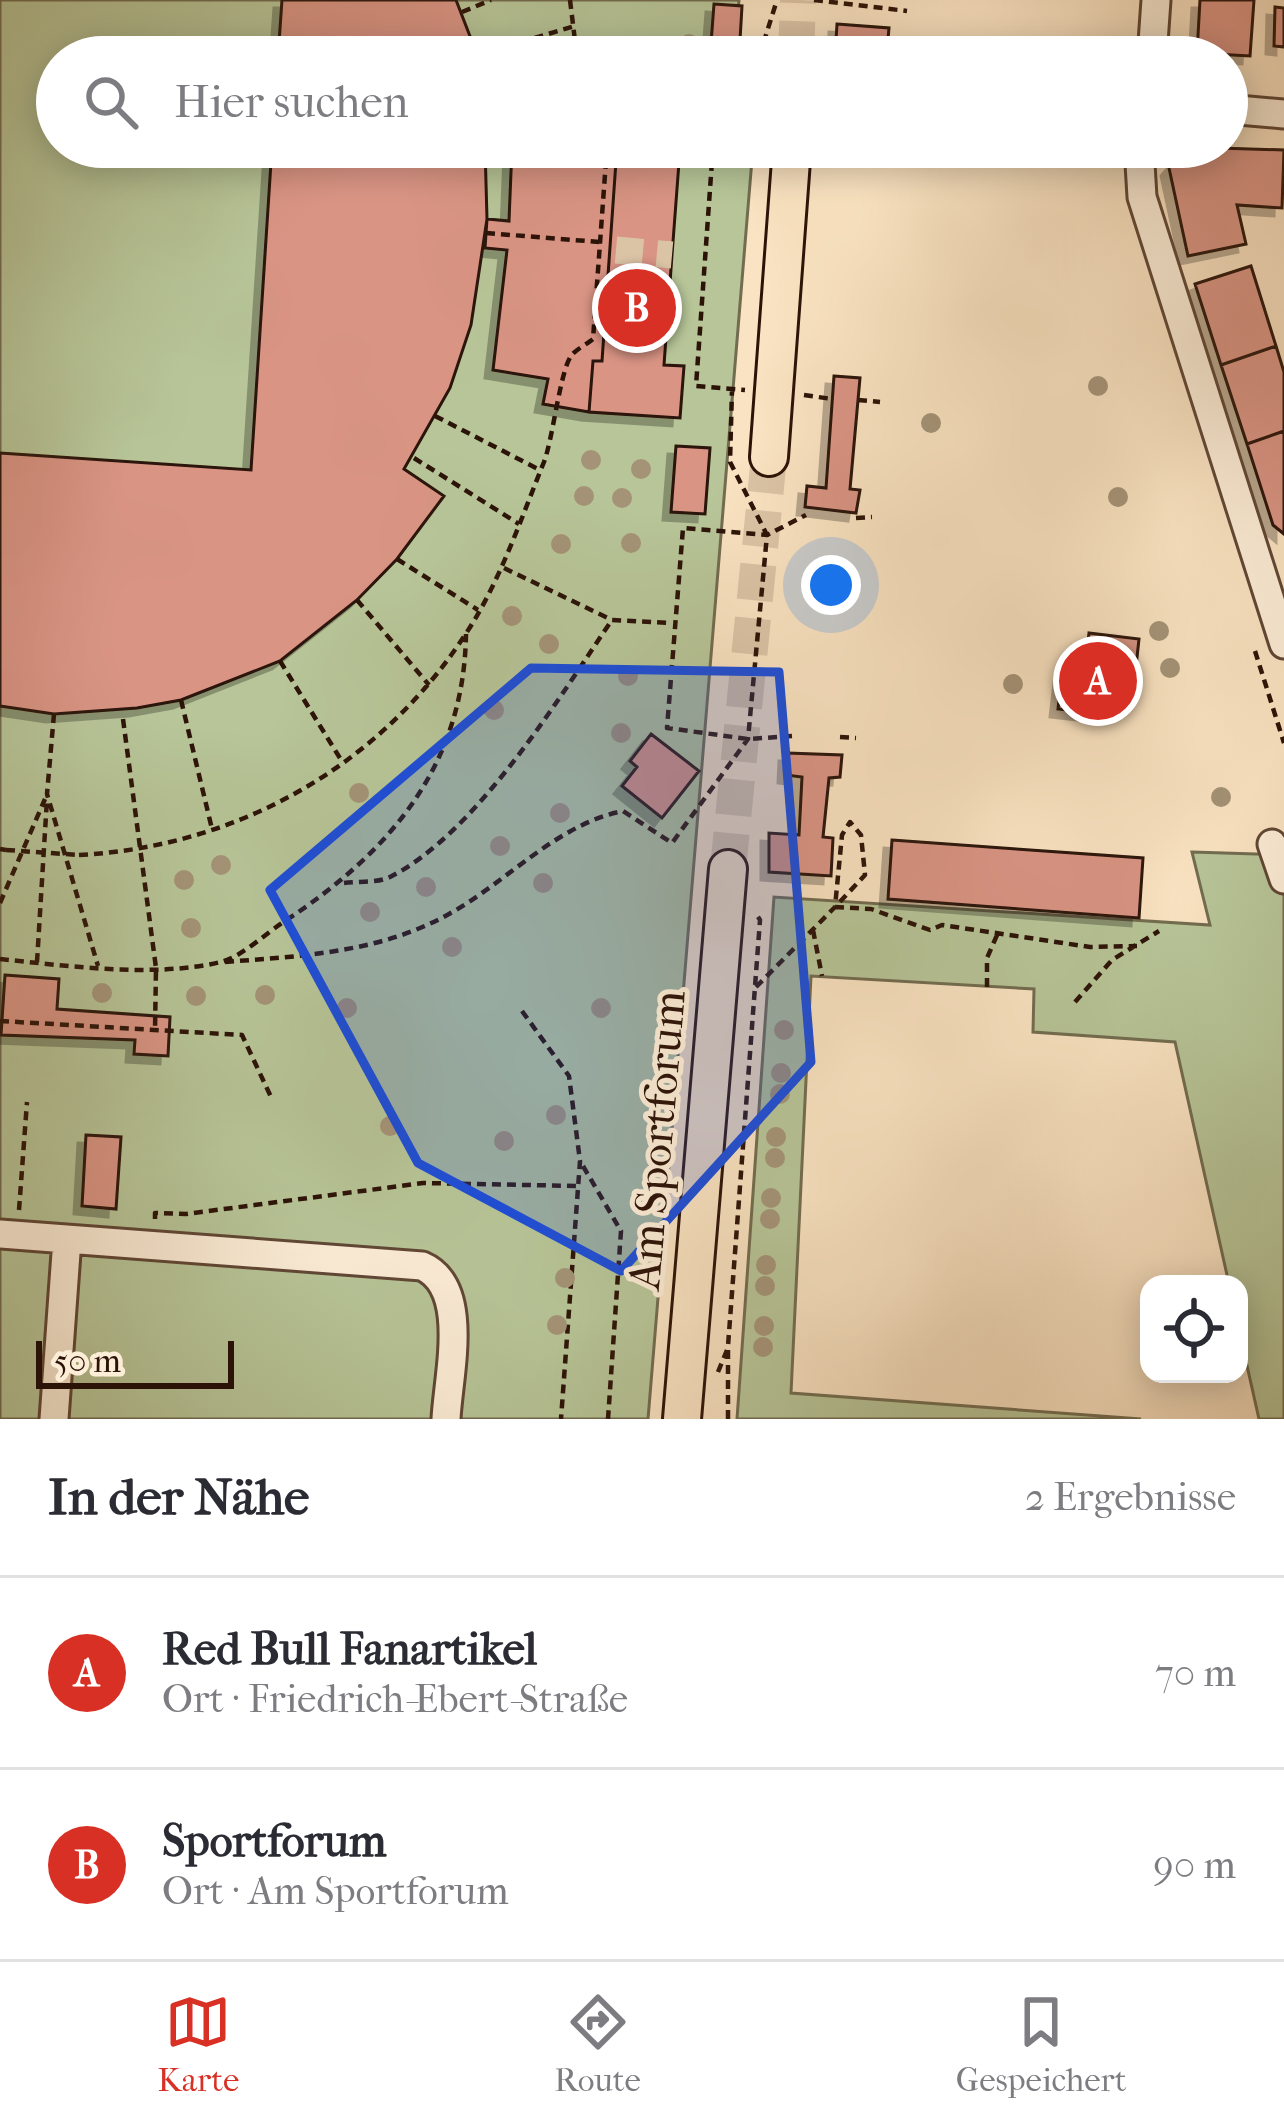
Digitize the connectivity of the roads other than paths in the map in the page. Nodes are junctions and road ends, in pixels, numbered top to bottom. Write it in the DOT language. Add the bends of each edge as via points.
graph roads {
  1 [pos="1156,0"];
  2 [pos="1153,36"];
  3 [pos="1248,111"];
  4 [pos="1284,114"];
  5 [pos="791,168"];
  6 [pos="1140,168"];
  7 [pos="770,457"];
  8 [pos="1272,569"];
  9 [pos="1284,644"];
  10 [pos="1272,844"];
  11 [pos="728,868"];
  12 [pos="1284,879"];
  13 [pos="9,1226"];
  14 [pos="67,1239"];
  15 [pos="54,1419"];
  16 [pos="446,1419"];
  17 [pos="682,1419"];
  1 -- 2 [label="street"];
  3 -- 4 [label="street"];
  5 -- 7 [label="main road"];
  6 -- 8 [label="street" via="1142,196"];
  8 -- 9 [label="street"];
  10 -- 12 [label="street"];
  11 -- 17 [label="main road, Am Sportforum"];
  13 -- 14 [label="street"];
  14 -- 15 [label="street"];
  14 -- 16 [label="street" via="435,1272 452,1304"];
}
